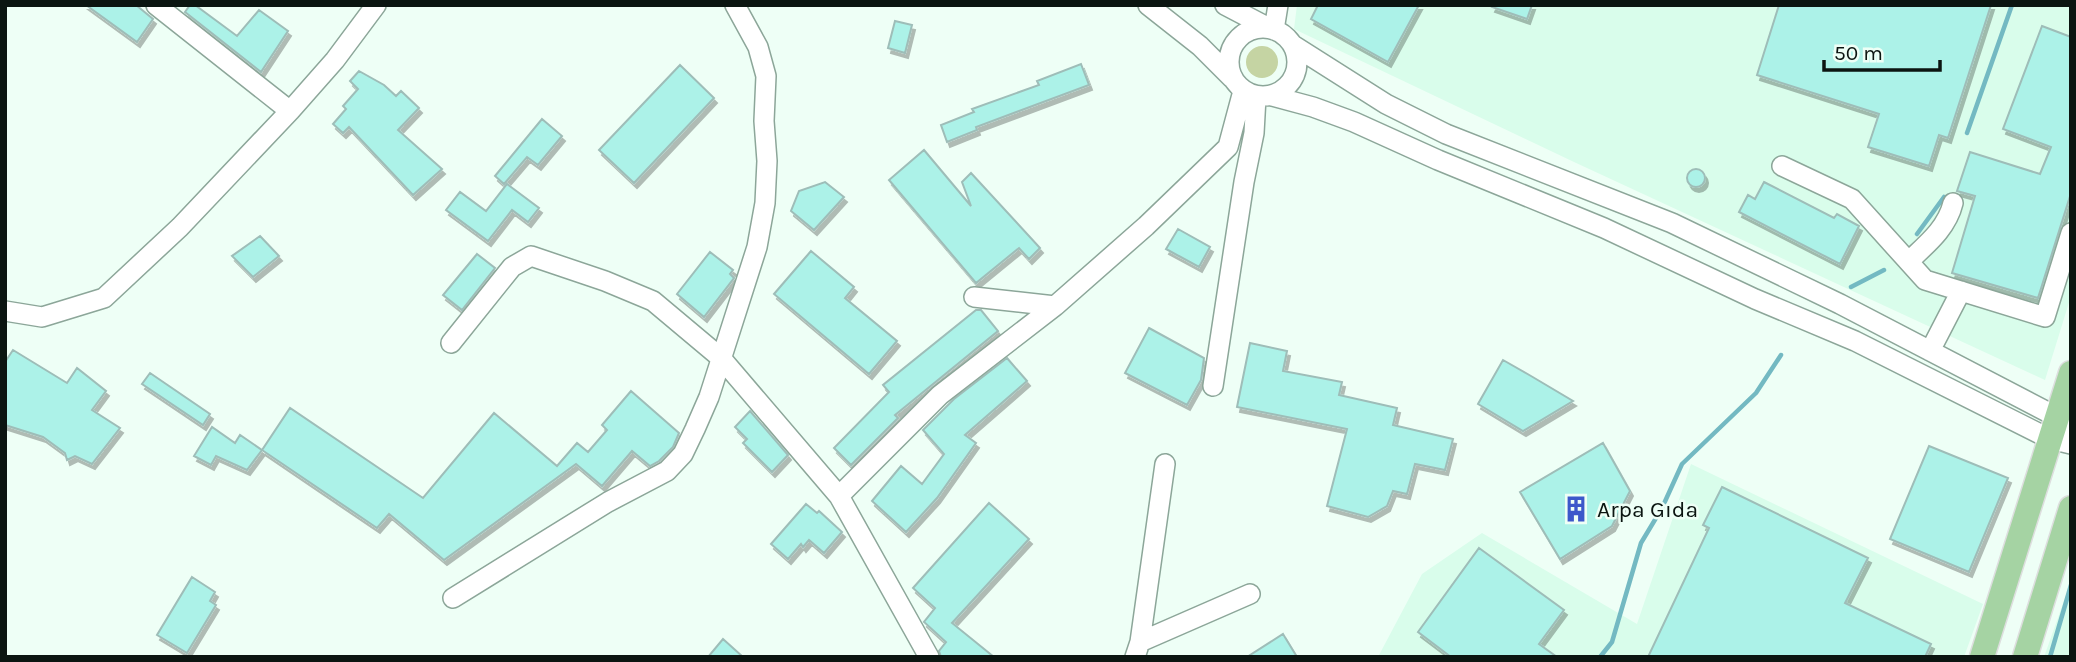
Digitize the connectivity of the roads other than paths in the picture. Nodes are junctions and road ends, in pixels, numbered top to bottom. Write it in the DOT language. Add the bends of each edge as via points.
graph roads {
  1 [pos="156,5"];
  2 [pos="376,5"];
  3 [pos="735,5"];
  4 [pos="1149,5"];
  5 [pos="1225,5"];
  6 [pos="1278,5"];
  7 [pos="1271,29"];
  8 [pos="1293,45"];
  9 [pos="1251,91"];
  10 [pos="290,111"];
  11 [pos="1782,166"];
  12 [pos="1954,203"];
  13 [pos="2071,233"];
  14 [pos="1909,261"];
  15 [pos="1961,291"];
  16 [pos="974,297"];
  17 [pos="1055,306"];
  18 [pos="5,311"];
  19 [pos="451,343"];
  20 [pos="1930,351"];
  21 [pos="721,358"];
  22 [pos="2071,373"];
  23 [pos="1213,386"];
  24 [pos="2062,432"];
  25 [pos="1165,464"];
  26 [pos="839,496"];
  27 [pos="2071,508"];
  28 [pos="1250,594"];
  29 [pos="453,598"];
  30 [pos="1137,650"];
  31 [pos="929,657"];
  32 [pos="1982,657"];
  33 [pos="2025,657"];
  1 -- 10 [label="street"];
  2 -- 10 [label="street"];
  3 -- 21 [label="street" via="758,47 766,76 767,161 757,247"];
  4 -- 9 [label="street"];
  5 -- 7 [label="street"];
  6 -- 7 [label="street"];
  7 -- 8 [label="street"];
  7 -- 9 [label="street" via="1238,38 1228,58"];
  8 -- 9 [label="street" via="1295,76 1282,92"];
  8 -- 20 [label="street" via="1355,87 1422,122 1672,223"];
  9 -- 17 [label="street" via="1228,148"];
  9 -- 23 [label="street" via="1254,133"];
  9 -- 24 [label="street" via="1354,122"];
  10 -- 18 [label="street" via="180,227 104,298 42,317"];
  11 -- 14 [label="street" via="1852,199"];
  12 -- 14 [label="street" via="1943,228"];
  13 -- 15 [label="street" via="2045,317"];
  14 -- 15 [label="street" via="1925,280"];
  15 -- 20 [label="street"];
  16 -- 17 [label="street"];
  17 -- 26 [label="street" via="940,396"];
  19 -- 21 [label="street" via="512,267 531,256 653,301"];
  20 -- 24 [label="street"];
  21 -- 26 [label="street"];
  21 -- 29 [label="street" via="695,429 683,454 667,471"];
  22 -- 24 [label="main road"];
  24 -- 32 [label="main road"];
  25 -- 30 [label="street"];
  26 -- 31 [label="street"];
  27 -- 33 [label="main road"];
  28 -- 30 [label="street"];
}
